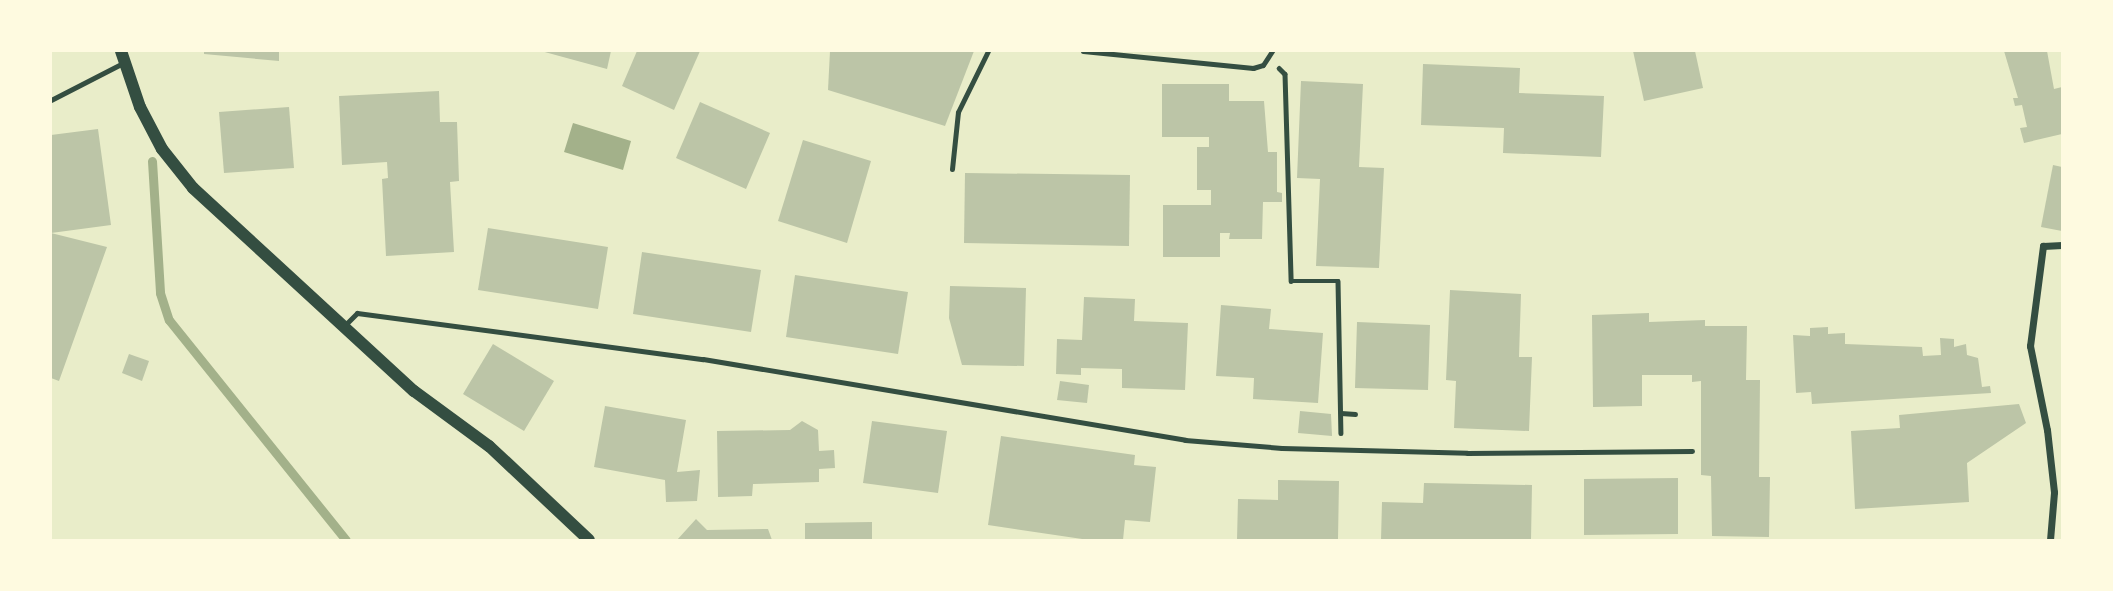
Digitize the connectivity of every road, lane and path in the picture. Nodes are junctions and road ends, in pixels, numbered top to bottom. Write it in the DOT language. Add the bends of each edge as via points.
graph roads {
  1 [pos="988,51"];
  2 [pos="1083,51"];
  3 [pos="1271,54"];
  4 [pos="122,56"];
  5 [pos="51,100"];
  6 [pos="952,169"];
  7 [pos="2062,245"];
  8 [pos="343,326"];
  9 [pos="1341,413"];
  10 [pos="1355,414"];
  11 [pos="1341,434"];
  12 [pos="1692,452"];
  13 [pos="589,540"];
  14 [pos="2050,540"];
  1 -- 6 [label="lane" via="958,112"];
  2 -- 3 [label="lane" via="1253,68"];
  3 -- 9 [label="path" via="1285,74 1291,281 1338,281"];
  4 -- 5 [label="lane"];
  4 -- 8 [label="street" via="162,149 193,188"];
  7 -- 14 [label="street" via="2043,246 2029,346 2048,430 2054,492"];
  8 -- 12 [label="lane" via="357,313 703,359 1185,440 1282,448 1467,453"];
  8 -- 13 [label="street" via="414,391 499,455"];
  9 -- 10 [label="path"];
  9 -- 11 [label="path"];
}
